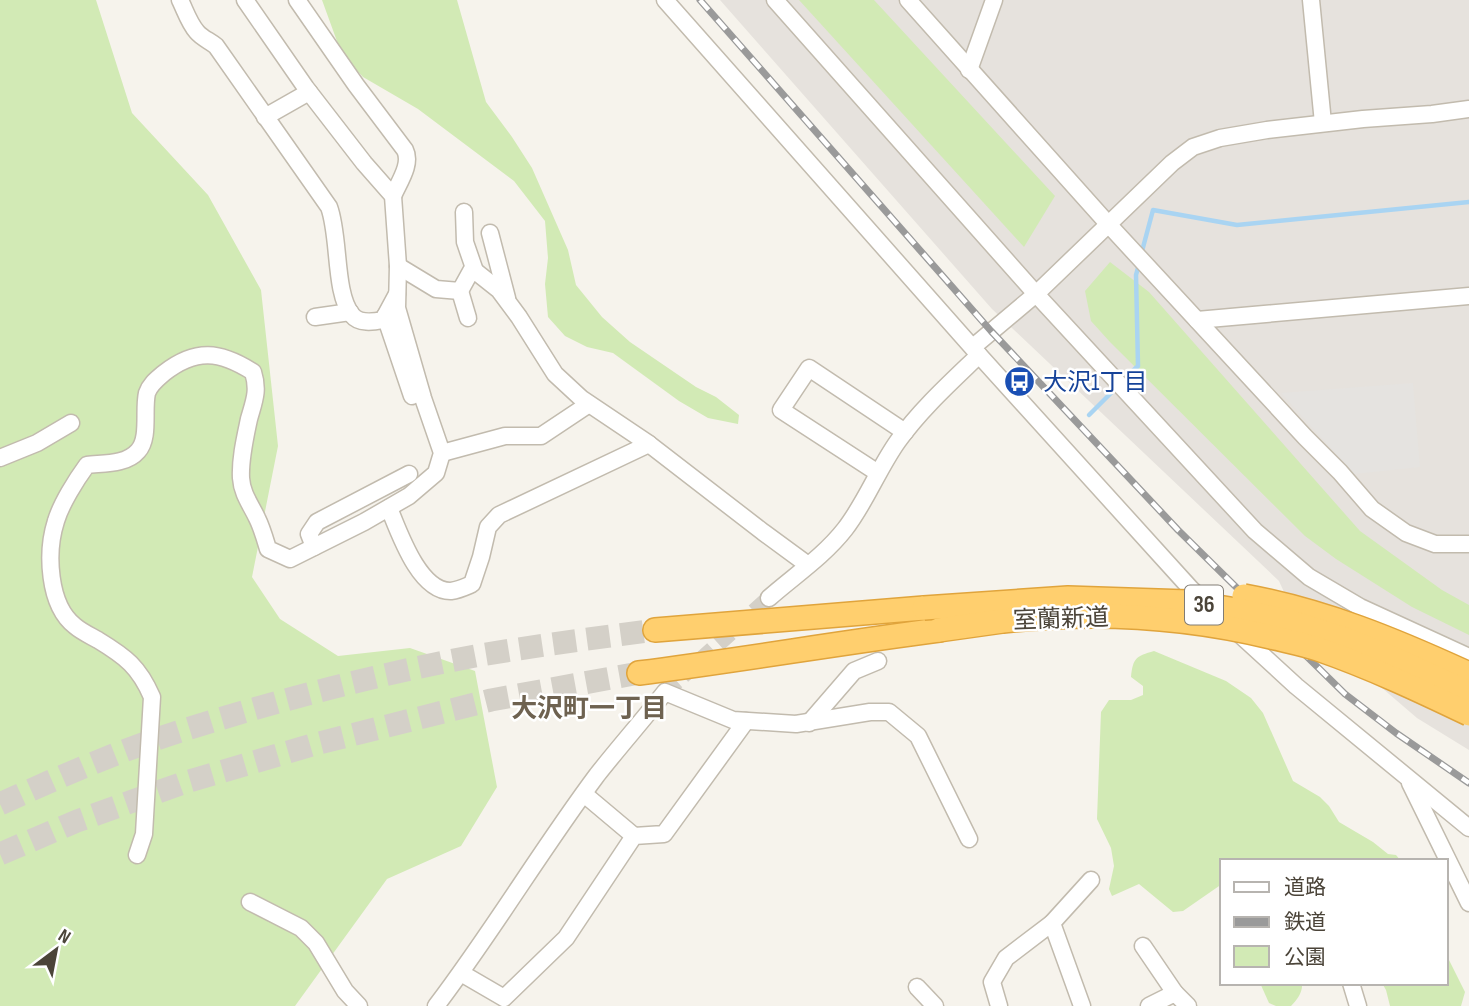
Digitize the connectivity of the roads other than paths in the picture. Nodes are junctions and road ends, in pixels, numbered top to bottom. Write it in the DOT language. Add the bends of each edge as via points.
graph roads {
  1 [pos="180,0"];
  2 [pos="245,0"];
  3 [pos="297,0"];
  4 [pos="665,0"];
  5 [pos="775,0"];
  6 [pos="908,0"];
  7 [pos="994,0"];
  8 [pos="1311,0"];
  9 [pos="969,70"];
  10 [pos="309,92"];
  11 [pos="1469,110"];
  12 [pos="265,117"];
  13 [pos="1323,123"];
  14 [pos="393,196"];
  15 [pos="464,212"];
  16 [pos="1109,225"];
  17 [pos="490,233"];
  18 [pos="398,266"];
  19 [pos="475,271"];
  20 [pos="460,291"];
  21 [pos="397,293"];
  22 [pos="1035,294"];
  23 [pos="1469,296"];
  24 [pos="508,302"];
  25 [pos="350,312"];
  26 [pos="385,316"];
  27 [pos="315,317"];
  28 [pos="468,318"];
  29 [pos="1198,320"];
  30 [pos="976,351"];
  31 [pos="412,396"];
  32 [pos="589,404"];
  33 [pos="71,423"];
  34 [pos="905,432"];
  35 [pos="649,444"];
  36 [pos="442,453"];
  37 [pos="0,457"];
  38 [pos="878,473"];
  39 [pos="410,474"];
  40 [pos="389,508"];
  41 [pos="1469,544"];
  42 [pos="314,547"];
  43 [pos="808,565"];
  44 [pos="769,598"];
  45 [pos="1068,598"];
  46 [pos="968,626"];
  47 [pos="655,631"];
  48 [pos="1469,657"];
  49 [pos="878,661"];
  50 [pos="639,673"];
  51 [pos="1469,674"];
  52 [pos="1469,693"];
  53 [pos="1469,714"];
  54 [pos="746,720"];
  55 [pos="809,723"];
  56 [pos="1469,730"];
  57 [pos="1407,779"];
  58 [pos="584,794"];
  59 [pos="1469,828"];
  60 [pos="634,836"];
  61 [pos="969,839"];
  62 [pos="137,855"];
  63 [pos="1447,859"];
  64 [pos="1448,861"];
  65 [pos="1091,880"];
  66 [pos="250,902"];
  67 [pos="1469,903"];
  68 [pos="1052,923"];
  69 [pos="1143,946"];
  70 [pos="461,973"];
  71 [pos="1352,985"];
  72 [pos="917,987"];
  73 [pos="1175,993"];
  74 [pos="359,1006"];
  75 [pos="436,1006"];
  76 [pos="935,1006"];
  77 [pos="999,1006"];
  78 [pos="1082,1006"];
  79 [pos="1149,1006"];
  80 [pos="1188,1006"];
  81 [pos="1358,1006"];
  1 -- 12 [label="street" via="198,33 216,47"];
  2 -- 10 [label="street"];
  3 -- 14 [label="street" via="409,157"];
  4 -- 30 [label="street"];
  5 -- 22 [label="street"];
  6 -- 9 [label="street"];
  7 -- 9 [label="street"];
  8 -- 13 [label="street"];
  9 -- 16 [label="street"];
  10 -- 12 [label="street"];
  10 -- 14 [label="street"];
  11 -- 13 [label="street"];
  12 -- 25 [label="street" via="330,207"];
  13 -- 16 [label="street" via="1220,138 1193,147"];
  14 -- 18 [label="street"];
  15 -- 19 [label="street" via="465,242"];
  16 -- 22 [label="street"];
  16 -- 29 [label="street"];
  17 -- 24 [label="street"];
  18 -- 20 [label="street" via="436,289"];
  18 -- 21 [label="street"];
  19 -- 20 [label="street"];
  19 -- 24 [label="street"];
  20 -- 28 [label="street"];
  21 -- 26 [label="street"];
  21 -- 36 [label="street" via="397,308"];
  22 -- 30 [label="street"];
  22 -- 48 [label="street" via="1255,531 1309,577 1360,607"];
  23 -- 29 [label="street"];
  24 -- 32 [label="street" via="555,374"];
  25 -- 26 [label="street" via="368,322"];
  25 -- 27 [label="street"];
  26 -- 31 [label="street"];
  29 -- 41 [label="street" via="1372,509 1406,533 1435,544"];
  30 -- 34 [label="street"];
  30 -- 57 [label="street" via="1191,589"];
  32 -- 35 [label="street"];
  32 -- 36 [label="street" via="541,436 505,436"];
  33 -- 37 [label="street"];
  34 -- 38 [label="street"];
  34 -- 38 [label="street" via="809,368 787,400 781,410 784,413"];
  35 -- 40 [label="street" via="499,515 488,527 472,584 462,589 434,586 419,571"];
  35 -- 43 [label="street"];
  36 -- 40 [label="street" via="436,473"];
  38 -- 43 [label="street" via="845,530"];
  39 -- 42 [label="street" via="317,522 309,534"];
  40 -- 42 [label="street"];
  42 -- 62 [label="street" via="290,559 268,549 241,482 256,383 253,372 219,356 200,354 153,383 147,393 143,440 137,452 121,461 87,465 77,479 56,520 52,580 67,618 137,669 152,697 144,834"];
  43 -- 44 [label="street"];
  45 -- 47 [label="highway, 室蘭新道 / 36, bridge"];
  45 -- 51 [label="highway, bridge" via="1105,587 1137,585 1202,589 1276,602 1344,621"];
  45 -- 52 [label="highway, 室蘭新道 / 36, bridge" via="1188,602 1295,623 1395,659"];
  46 -- 50 [label="highway, 室蘭新道 / 36, bridge"];
  46 -- 53 [label="highway, 室蘭新道 / 36, bridge" via="1065,617 1196,622 1315,648"];
  46 -- 56 [label="highway, bridge" via="1116,630 1232,643 1363,681"];
  49 -- 55 [label="street" via="854,671"];
  54 -- 55 [label="street"];
  54 -- 58 [label="street" via="733,720 665,692"];
  54 -- 60 [label="street" via="664,834"];
  55 -- 61 [label="street" via="889,712 918,736"];
  57 -- 59 [label="street"];
  57 -- 63 [label="street"];
  58 -- 60 [label="street"];
  58 -- 70 [label="street"];
  60 -- 70 [label="street" via="566,938 504,998"];
  64 -- 67 [label="street"];
  65 -- 68 [label="street"];
  66 -- 74 [label="street" via="301,928"];
  68 -- 77 [label="street" via="1006,958 992,982"];
  68 -- 78 [label="street"];
  69 -- 73 [label="street"];
  70 -- 75 [label="street"];
  71 -- 81 [label="street"];
  72 -- 76 [label="street"];
  73 -- 79 [label="street"];
  73 -- 80 [label="street"];
}
